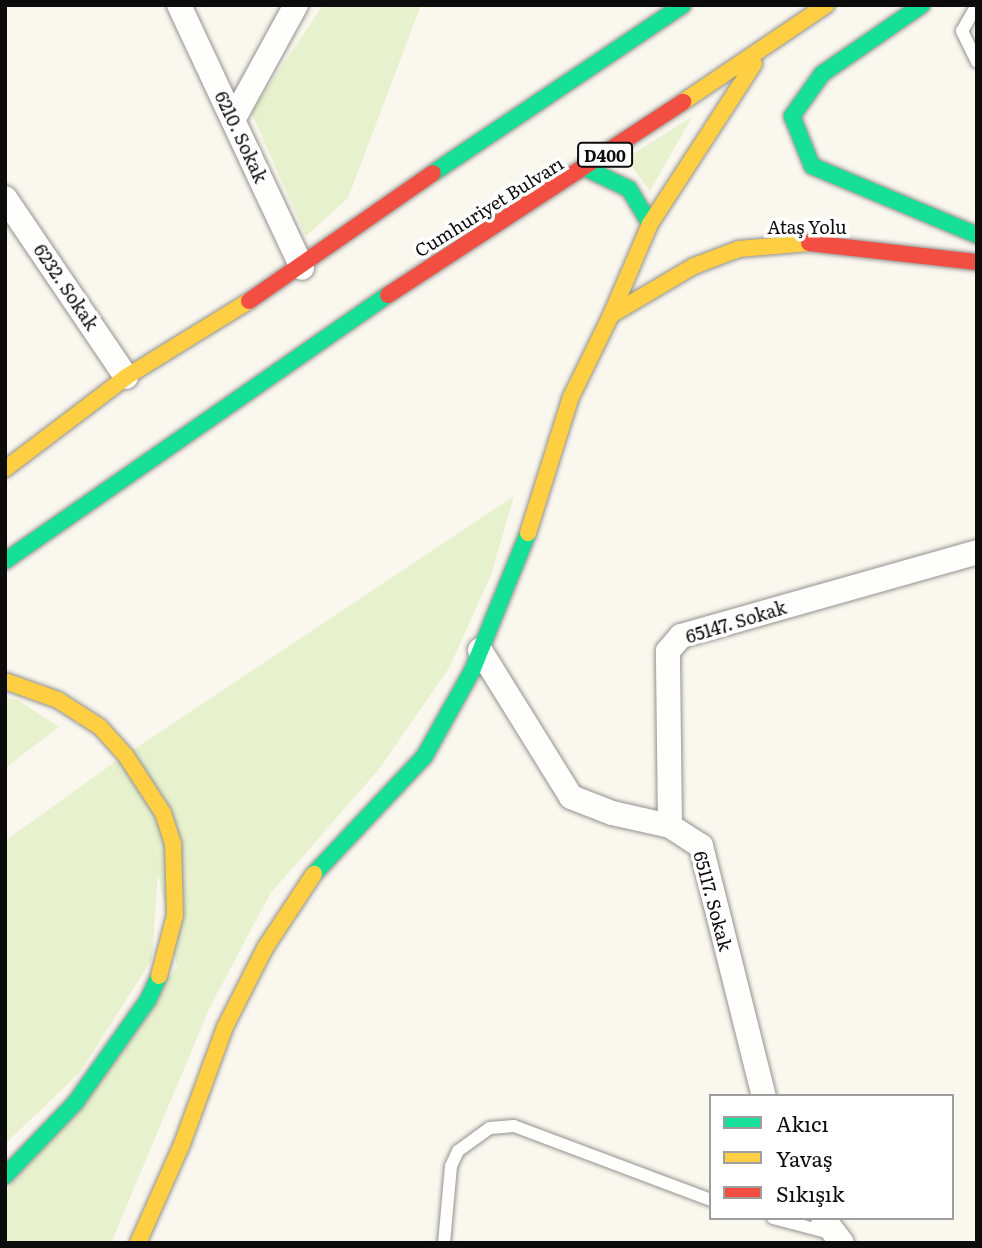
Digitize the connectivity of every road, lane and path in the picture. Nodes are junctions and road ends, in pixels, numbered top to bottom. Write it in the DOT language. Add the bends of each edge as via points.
graph roads {
  1 [pos="180,5"];
  2 [pos="296,5"];
  3 [pos="683,5"];
  4 [pos="826,5"];
  5 [pos="922,5"];
  6 [pos="976,5"];
  7 [pos="762,50"];
  8 [pos="977,62"];
  9 [pos="233,120"];
  10 [pos="585,168"];
  11 [pos="5,198"];
  12 [pos="650,224"];
  13 [pos="977,235"];
  14 [pos="977,262"];
  15 [pos="302,268"];
  16 [pos="611,315"];
  17 [pos="126,377"];
  18 [pos="5,468"];
  19 [pos="977,552"];
  20 [pos="5,561"];
  21 [pos="480,650"];
  22 [pos="5,681"];
  23 [pos="670,826"];
  24 [pos="763,1094"];
  25 [pos="5,1176"];
  26 [pos="709,1198"];
  27 [pos="782,1220"];
  28 [pos="833,1232"];
  29 [pos="138,1243"];
  30 [pos="444,1243"];
  1 -- 9 [label="street, 6210. Sokak"];
  2 -- 9 [label="street"];
  3 -- 15 [label="main road" via="355,226"];
  4 -- 7 [label="main road, Cumhuriyet Bulvarı / D400"];
  5 -- 13 [label="main road" via="822,74 792,117 812,166"];
  6 -- 8 [label="lane" via="961,31"];
  7 -- 10 [label="main road, Cumhuriyet Bulvarı / D400"];
  7 -- 12 [label="main road"];
  9 -- 15 [label="street, 6210. Sokak"];
  10 -- 12 [label="main road" via="629,190"];
  10 -- 20 [label="main road, Cumhuriyet Bulvarı / D400" via="309,346"];
  11 -- 17 [label="street, 6232. Sokak"];
  12 -- 16 [label="main road"];
  14 -- 16 [label="main road, Ataş Yolu" via="815,243 750,247 694,266"];
  15 -- 17 [label="main road"];
  16 -- 21 [label="main road" via="571,397 543,486"];
  17 -- 18 [label="main road"];
  19 -- 23 [label="street, 65147. Sokak" via="681,636 668,651"];
  21 -- 23 [label="street, 65117. Sokak" via="571,797 612,813"];
  21 -- 29 [label="main road" via="424,757 323,860 265,948 225,1027 182,1144"];
  22 -- 25 [label="main road" via="58,700 100,727 143,776 163,813 173,843 175,872 175,915 167,957 148,1000 75,1103"];
  23 -- 24 [label="street, 65117. Sokak" via="701,846"];
  26 -- 30 [label="lane" via="514,1126 490,1128 458,1151 451,1166"];
  27 -- 28 [label="lane"];
}
